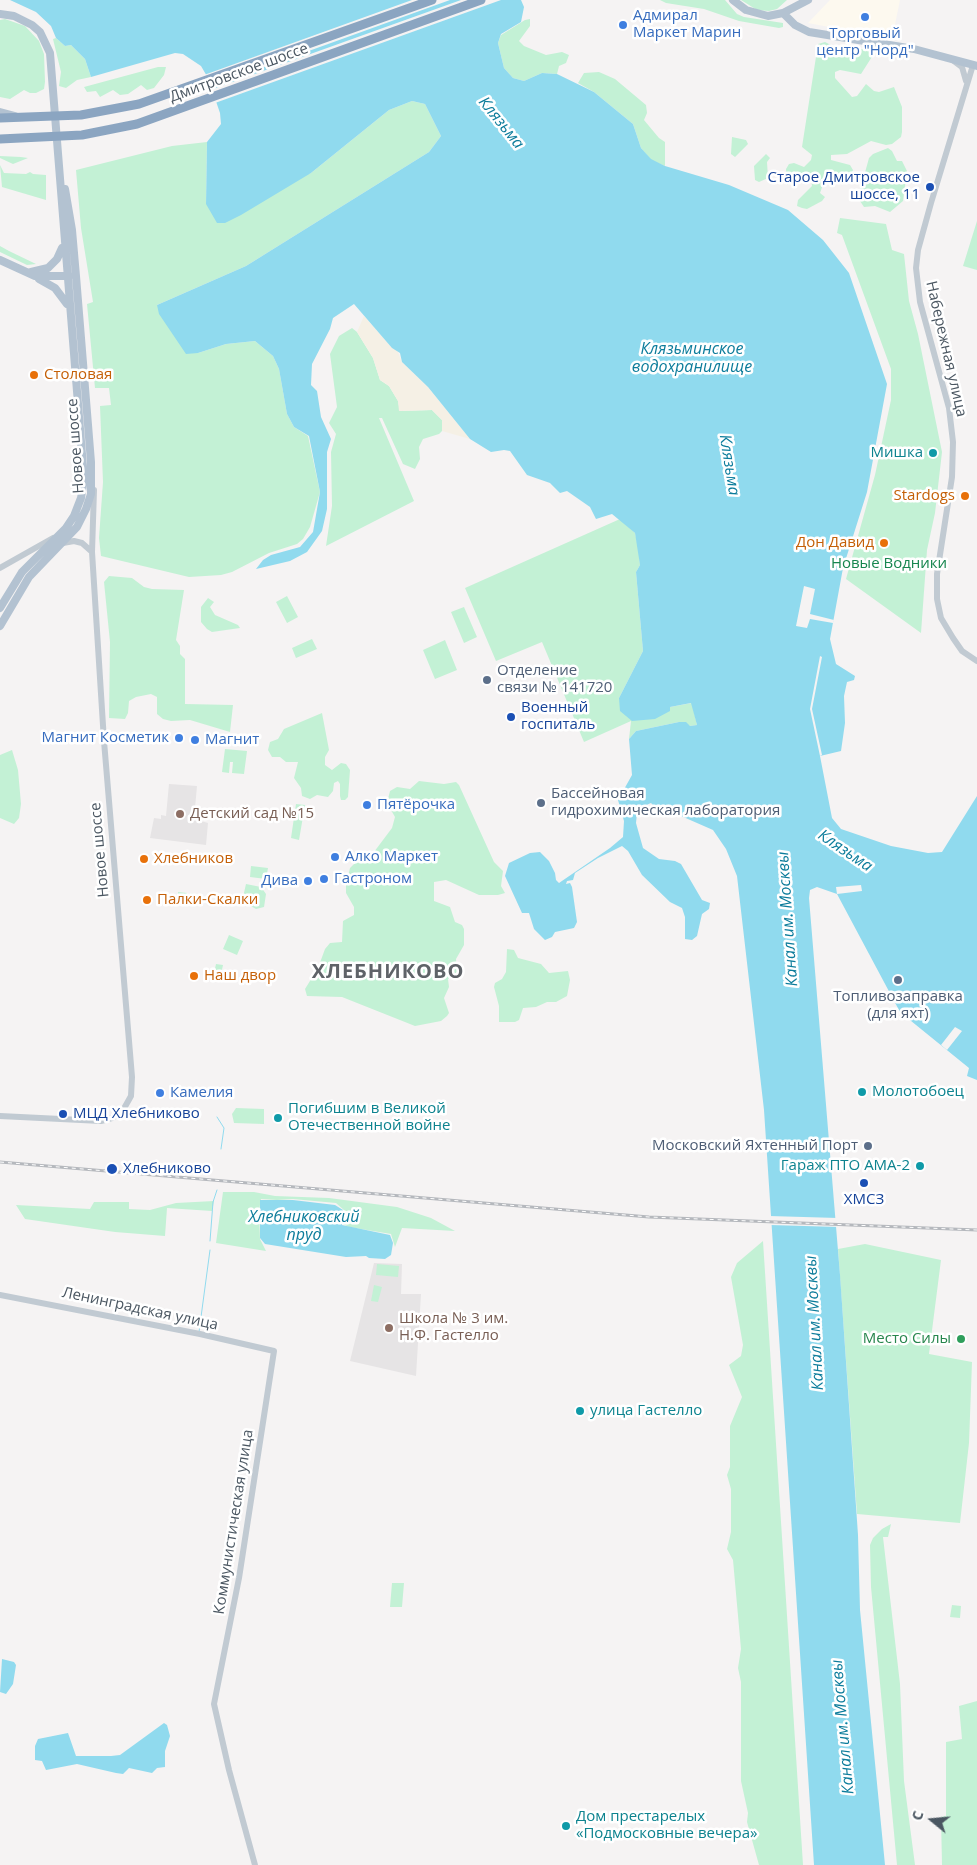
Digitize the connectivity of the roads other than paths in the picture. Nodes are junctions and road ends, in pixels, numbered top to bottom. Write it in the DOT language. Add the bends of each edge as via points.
graph roads {
  1 [pos="432,0"];
  2 [pos="481,0"];
  3 [pos="733,0"];
  4 [pos="796,0"];
  5 [pos="808,0"];
  6 [pos="785,13"];
  7 [pos="0,14"];
  8 [pos="951,59"];
  9 [pos="975,66"];
  10 [pos="977,75"];
  11 [pos="965,90"];
  12 [pos="0,112"];
  13 [pos="0,118"];
  14 [pos="31,118"];
  15 [pos="0,139"];
  16 [pos="60,162"];
  17 [pos="64,239"];
  18 [pos="0,260"];
  19 [pos="26,272"];
  20 [pos="67,276"];
  21 [pos="76,276"];
  22 [pos="69,308"];
  23 [pos="91,462"];
  24 [pos="60,534"];
  25 [pos="63,543"];
  26 [pos="92,552"];
  27 [pos="0,568"];
  28 [pos="0,608"];
  29 [pos="0,626"];
  30 [pos="977,661"];
  31 [pos="0,1116"];
  32 [pos="0,1295"];
  33 [pos="274,1351"];
  34 [pos="255,1865"];
  1 -- 14 [label="highway, Дмитровское шоссе" via="139,104"];
  2 -- 15 [label="highway, Дмитровское шоссе" via="137,124 82,135"];
  3 -- 6 [label="main road" via="753,13 768,16"];
  4 -- 6 [label="main road"];
  5 -- 6 [label="main road"];
  6 -- 8 [label="main road" via="795,25 809,32 914,49"];
  7 -- 16 [label="main road" via="23,19 40,32 46,42 53,71"];
  8 -- 9 [label="main road"];
  8 -- 11 [label="street" via="964,71"];
  9 -- 11 [label="street, Набережная улица"];
  10 -- 11 [label="street"];
  11 -- 30 [label="street, Набережная улица" via="924,227 916,268 920,302 949,408 953,442 952,477 937,574 937,602 952,638 962,651"];
  12 -- 14 [label="main road"];
  13 -- 14 [label="highway, Дмитровское шоссе"];
  16 -- 17 [label="main road, Новое шоссе"];
  16 -- 21 [label="main road, Новое шоссе"];
  17 -- 19 [label="main road" via="54,263 42,271"];
  17 -- 20 [label="main road, Новое шоссе"];
  18 -- 19 [label="main road"];
  19 -- 20 [label="main road" via="44,278"];
  19 -- 22 [label="main road" via="55,288"];
  20 -- 21 [label="main road"];
  20 -- 22 [label="main road, Новое шоссе"];
  21 -- 23 [label="main road, Новое шоссе"];
  22 -- 24 [label="main road, Новое шоссе" via="84,481 76,512"];
  23 -- 25 [label="main road" via="91,494 86,510"];
  23 -- 26 [label="street, Новое шоссе" via="95,485"];
  24 -- 27 [label="street"];
  24 -- 28 [label="main road, Новое шоссе" via="22,572"];
  25 -- 26 [label="street" via="82,542"];
  25 -- 29 [label="main road" via="29,577"];
  26 -- 31 [label="street, Новое шоссе" via="131,1096 127,1107 112,1118 101,1121"];
  32 -- 33 [label="street, Ленинградская улица"];
  33 -- 34 [label="street, Коммунистическая улица" via="239,1578 214,1695 220,1734"];
}
